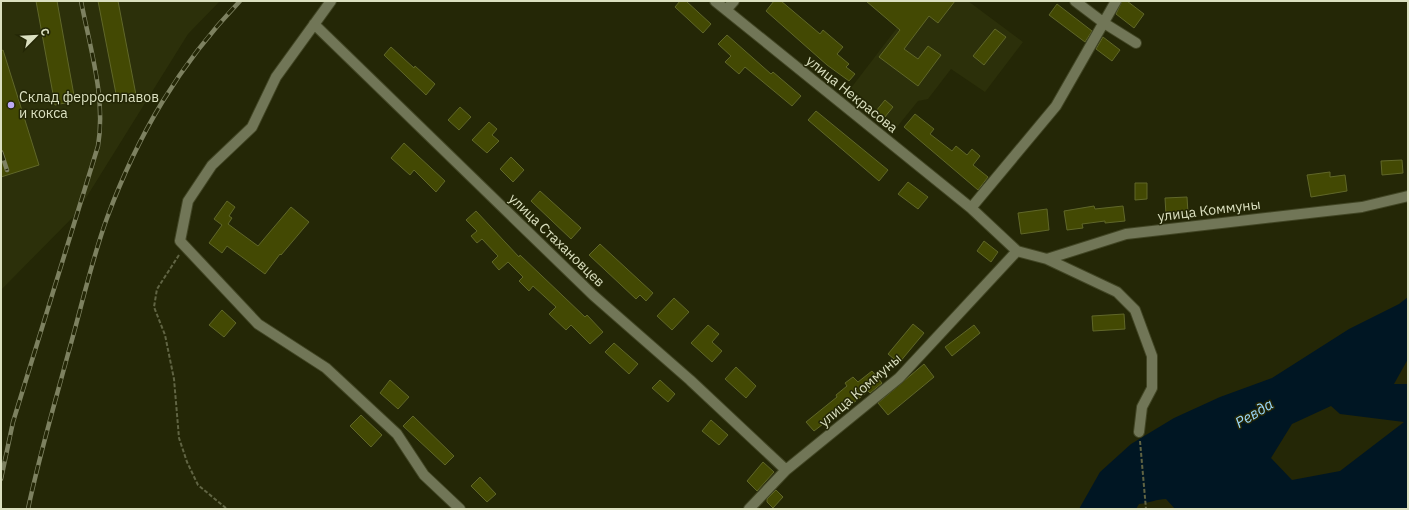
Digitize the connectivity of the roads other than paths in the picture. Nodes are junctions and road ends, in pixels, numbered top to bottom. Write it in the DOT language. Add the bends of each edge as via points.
graph roads {
  1 [pos="331,1"];
  2 [pos="715,1"];
  3 [pos="734,1"];
  4 [pos="1075,1"];
  5 [pos="1116,1"];
  6 [pos="726,10"];
  7 [pos="1104,23"];
  8 [pos="314,24"];
  9 [pos="1136,42"];
  10 [pos="1408,196"];
  11 [pos="971,208"];
  12 [pos="1016,251"];
  13 [pos="1047,260"];
  14 [pos="1139,432"];
  15 [pos="786,470"];
  16 [pos="460,509"];
  17 [pos="748,509"];
  1 -- 8 [label="street"];
  2 -- 6 [label="street, улица Некрасова"];
  3 -- 6 [label="street"];
  4 -- 7 [label="street"];
  5 -- 7 [label="street"];
  6 -- 11 [label="street, улица Некрасова"];
  7 -- 9 [label="street"];
  7 -- 11 [label="street" via="1056,106"];
  8 -- 15 [label="street, улица Стахановцев" via="593,295 690,380"];
  8 -- 16 [label="street" via="276,77 252,127 212,165 188,201 182,243 258,324 326,368 397,434 424,475"];
  10 -- 13 [label="street, улица Коммуны" via="1362,207 1126,234"];
  11 -- 12 [label="street"];
  12 -- 13 [label="street"];
  12 -- 15 [label="street, улица Коммуны" via="899,378"];
  13 -- 14 [label="street" via="1117,292 1135,310 1152,356 1152,388 1142,407"];
  15 -- 17 [label="street, улица Коммуны"];
}
